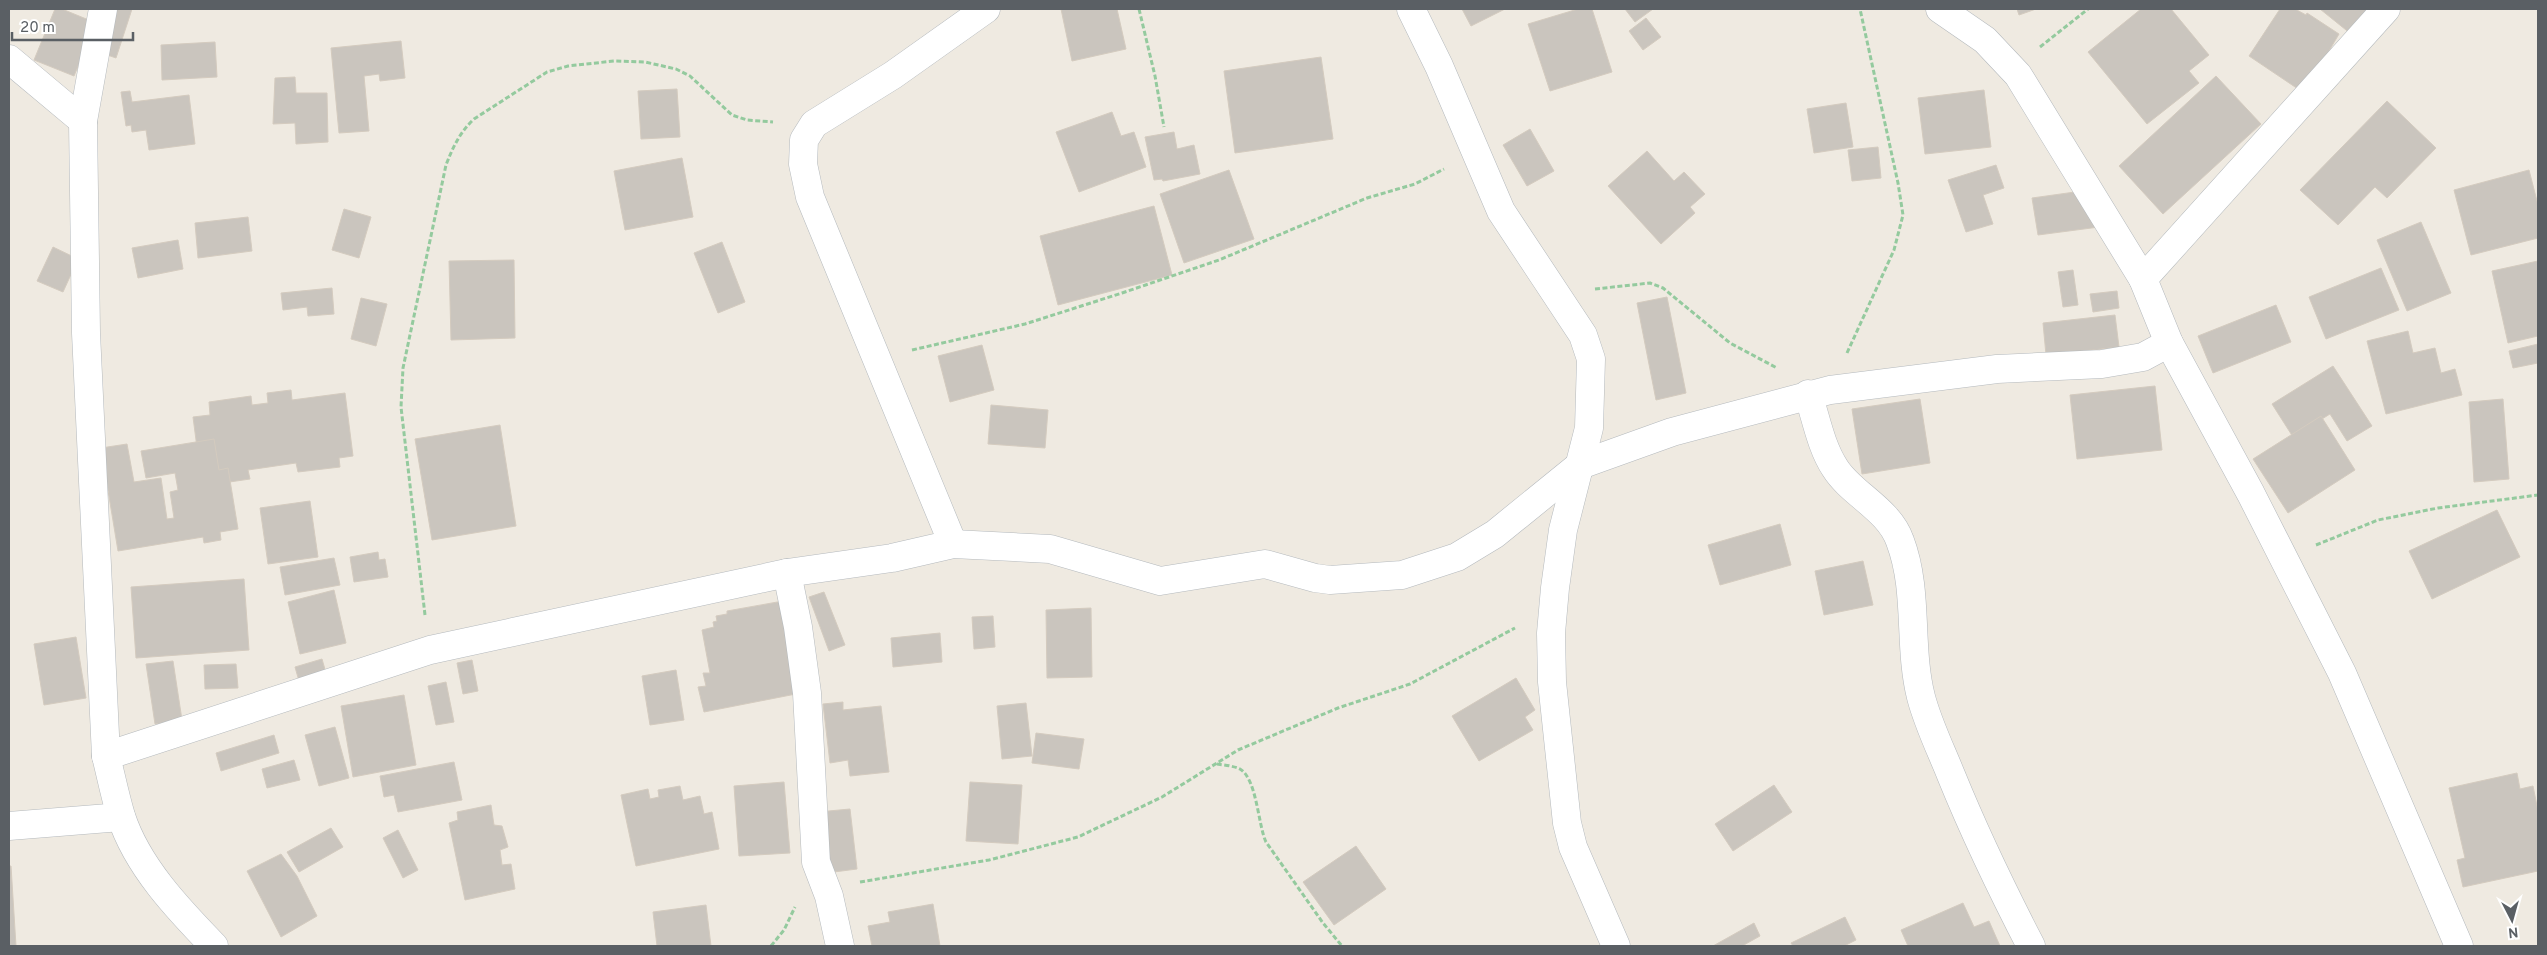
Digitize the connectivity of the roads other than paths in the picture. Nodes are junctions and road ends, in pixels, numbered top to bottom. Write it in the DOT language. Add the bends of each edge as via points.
graph roads {
  1 [pos="103,9"];
  2 [pos="986,9"];
  3 [pos="1411,9"];
  4 [pos="1940,9"];
  5 [pos="2386,9"];
  6 [pos="9,60"];
  7 [pos="83,121"];
  8 [pos="2143,279"];
  9 [pos="2169,342"];
  10 [pos="1819,392"];
  11 [pos="1580,465"];
  12 [pos="953,544"];
  13 [pos="787,573"];
  14 [pos="106,756"];
  15 [pos="121,817"];
  16 [pos="9,826"];
  17 [pos="214,946"];
  18 [pos="840,946"];
  19 [pos="1616,946"];
  20 [pos="2030,946"];
  21 [pos="2459,946"];
  1 -- 7 [label="street"];
  2 -- 12 [label="street" via="893,75 827,114 814,124 804,140 803,164 810,198"];
  3 -- 11 [label="street" via="1501,211 1583,335 1591,360 1589,428"];
  4 -- 8 [label="street" via="1985,40 2018,75"];
  5 -- 8 [label="street"];
  6 -- 7 [label="street"];
  7 -- 14 [label="street" via="86,333"];
  8 -- 9 [label="street"];
  9 -- 10 [label="street" via="2143,357 2102,364 1997,369"];
  9 -- 21 [label="street" via="2342,673"];
  10 -- 11 [label="street" via="1672,432"];
  10 -- 20 [label="street" via="1823,440 1835,469 1886,517 1900,539 1913,605 1914,656 1921,698 1984,855"];
  11 -- 12 [label="street" via="1495,534 1456,557 1402,575 1330,580 1265,564 1160,581 1050,549"];
  11 -- 19 [label="street" via="1564,530 1554,604 1552,682 1572,847"];
  12 -- 13 [label="street" via="892,558"];
  13 -- 14 [label="street" via="430,650"];
  13 -- 18 [label="street" via="807,693 816,862"];
  14 -- 15 [label="street"];
  15 -- 16 [label="street"];
  15 -- 17 [label="street" via="142,860 178,908"];
}
